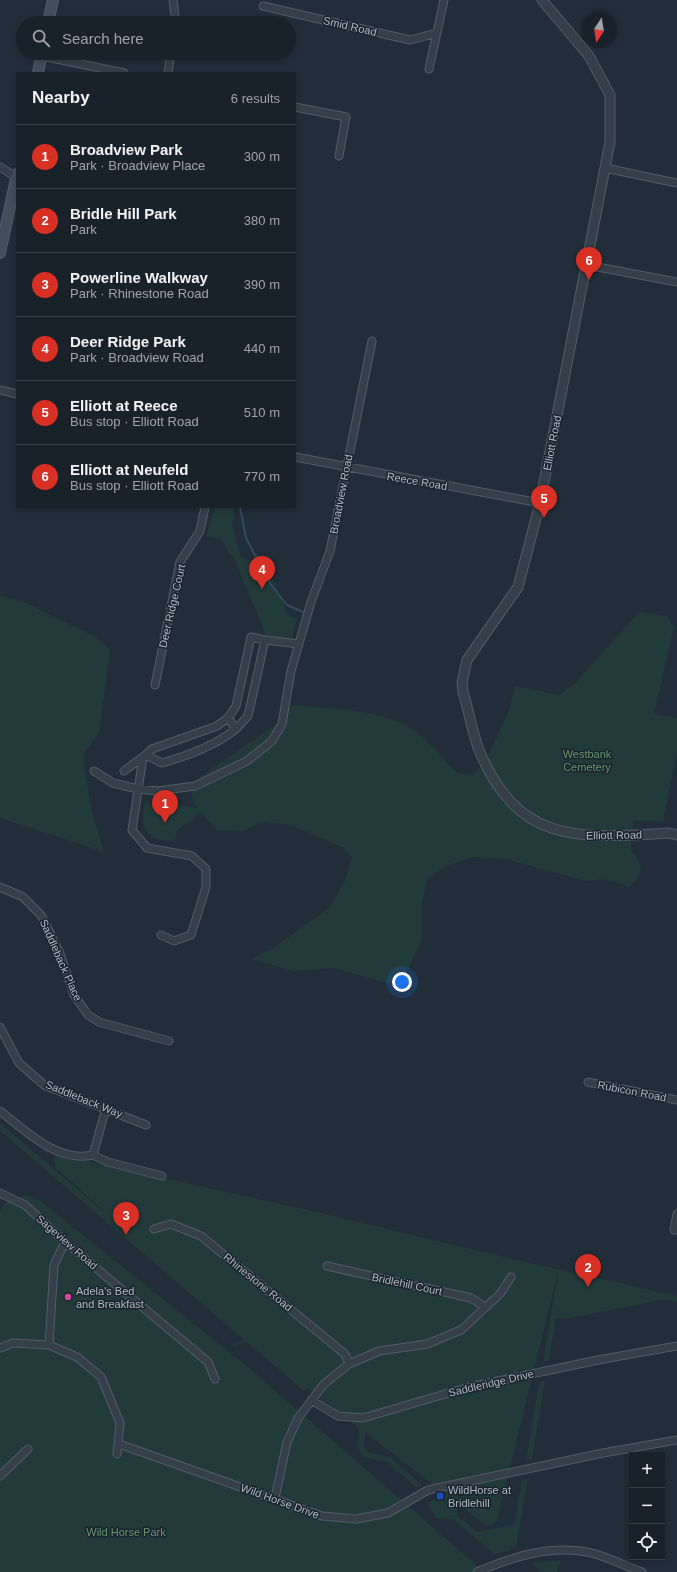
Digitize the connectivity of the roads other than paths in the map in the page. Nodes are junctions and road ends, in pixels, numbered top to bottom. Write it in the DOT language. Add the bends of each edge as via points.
graph roads {
  1 [pos="53,0"];
  2 [pos="173,0"];
  3 [pos="444,0"];
  4 [pos="542,0"];
  5 [pos="263,6"];
  6 [pos="50,16"];
  7 [pos="175,16"];
  8 [pos="436,34"];
  9 [pos="41,60"];
  10 [pos="68,60"];
  11 [pos="170,60"];
  12 [pos="429,70"];
  13 [pos="38,72"];
  14 [pos="120,72"];
  15 [pos="168,72"];
  16 [pos="296,107"];
  17 [pos="339,156"];
  18 [pos="0,167"];
  19 [pos="605,168"];
  20 [pos="16,175"];
  21 [pos="16,180"];
  22 [pos="677,183"];
  23 [pos="0,253"];
  24 [pos="587,265"];
  25 [pos="677,282"];
  26 [pos="372,341"];
  27 [pos="0,390"];
  28 [pos="16,394"];
  29 [pos="296,456"];
  30 [pos="346,468"];
  31 [pos="540,503"];
  32 [pos="205,508"];
  33 [pos="265,640"];
  34 [pos="299,644"];
  35 [pos="154,685"];
  36 [pos="228,718"];
  37 [pos="236,729"];
  38 [pos="144,756"];
  39 [pos="124,771"];
  40 [pos="94,772"];
  41 [pos="138,789"];
  42 [pos="677,835"];
  43 [pos="0,887"];
  44 [pos="161,935"];
  45 [pos="0,1027"];
  46 [pos="169,1041"];
  47 [pos="588,1082"];
  48 [pos="677,1100"];
  49 [pos="106,1108"];
  50 [pos="0,1111"];
  51 [pos="146,1125"];
  52 [pos="93,1156"];
  53 [pos="162,1176"];
  54 [pos="0,1193"];
  55 [pos="677,1214"];
  56 [pos="154,1229"];
  57 [pos="677,1230"];
  58 [pos="65,1242"];
  59 [pos="327,1266"];
  60 [pos="511,1276"];
  61 [pos="485,1306"];
  62 [pos="49,1345"];
  63 [pos="677,1346"];
  64 [pos="0,1348"];
  65 [pos="349,1364"];
  66 [pos="215,1379"];
  67 [pos="311,1400"];
  68 [pos="677,1440"];
  69 [pos="118,1444"];
  70 [pos="28,1449"];
  71 [pos="117,1454"];
  72 [pos="0,1476"];
  73 [pos="275,1498"];
  74 [pos="477,1572"];
  75 [pos="642,1572"];
  1 -- 6 [label="main road"];
  2 -- 7 [label="street"];
  3 -- 8 [label="street"];
  4 -- 19 [label="street, Elliott Road" via="589,56 610,95 610,142"];
  5 -- 8 [label="street, Smid Road" via="410,40"];
  8 -- 12 [label="street"];
  9 -- 13 [label="main road"];
  10 -- 14 [label="street"];
  11 -- 15 [label="street"];
  16 -- 17 [label="street" via="346,117"];
  18 -- 20 [label="street"];
  19 -- 22 [label="street"];
  19 -- 24 [label="street, Elliott Road"];
  21 -- 23 [label="main road"];
  24 -- 25 [label="street"];
  24 -- 31 [label="street, Elliott Road"];
  26 -- 30 [label="street, Broadview Road"];
  27 -- 28 [label="street"];
  29 -- 30 [label="street, Reece Road"];
  30 -- 31 [label="street, Reece Road"];
  30 -- 34 [label="street, Broadview Road" via="330,550"];
  31 -- 42 [label="street, Elliott Road" via="518,586 472,652 464,670 463,692 479,749 492,776 512,805 526,816 553,830 588,836 669,833"];
  32 -- 35 [label="street, Deer Ridge Court" via="200,531 180,562"];
  33 -- 34 [label="street"];
  33 -- 36 [label="street" via="251,637 236,706"];
  33 -- 37 [label="street" via="248,716"];
  34 -- 41 [label="street, Broadview Road" via="291,671 282,724 272,741 247,761 195,786 157,791"];
  36 -- 37 [label="street"];
  36 -- 38 [label="street" via="217,726 152,749"];
  37 -- 38 [label="street" via="226,737 162,763"];
  38 -- 39 [label="street"];
  38 -- 41 [label="street"];
  40 -- 41 [label="street, Broadview Road" via="113,783"];
  41 -- 44 [label="street" via="132,830 147,848 192,856 206,869 206,887 192,935 174,941"];
  43 -- 46 [label="street, Saddleback Place" via="23,897 41,915 59,951 74,996 88,1015 99,1022"];
  45 -- 49 [label="street, Saddleback Way" via="19,1063 44,1085"];
  47 -- 48 [label="street, Rubicon Road"];
  49 -- 51 [label="street, Saddleback Way"];
  49 -- 52 [label="street"];
  50 -- 52 [label="street" via="40,1142 63,1154"];
  52 -- 53 [label="street"];
  54 -- 58 [label="street, Sageview Road" via="25,1205"];
  55 -- 57 [label="street" via="674,1230"];
  56 -- 65 [label="street, Rhinestone Road" via="171,1224 201,1236 345,1354"];
  58 -- 62 [label="street" via="54,1265"];
  58 -- 66 [label="street, Sageview Road" via="208,1362"];
  59 -- 61 [label="street, Bridlehill Court" via="471,1298"];
  60 -- 61 [label="street" via="500,1294"];
  61 -- 65 [label="street" via="461,1330 427,1344 379,1350"];
  62 -- 64 [label="street" via="13,1343"];
  62 -- 69 [label="street" via="77,1357 101,1377 120,1423"];
  63 -- 67 [label="street, Saddleridge Drive" via="468,1387 363,1418 338,1416"];
  65 -- 67 [label="street" via="324,1384"];
  67 -- 73 [label="street" via="298,1418 287,1442"];
  68 -- 73 [label="street, Wild Horse Drive" via="428,1490 388,1513 356,1519 322,1516"];
  69 -- 71 [label="street"];
  69 -- 73 [label="street, Wild Horse Drive"];
  70 -- 72 [label="street"];
  74 -- 75 [label="street" via="501,1562 548,1550 588,1552"];
}
